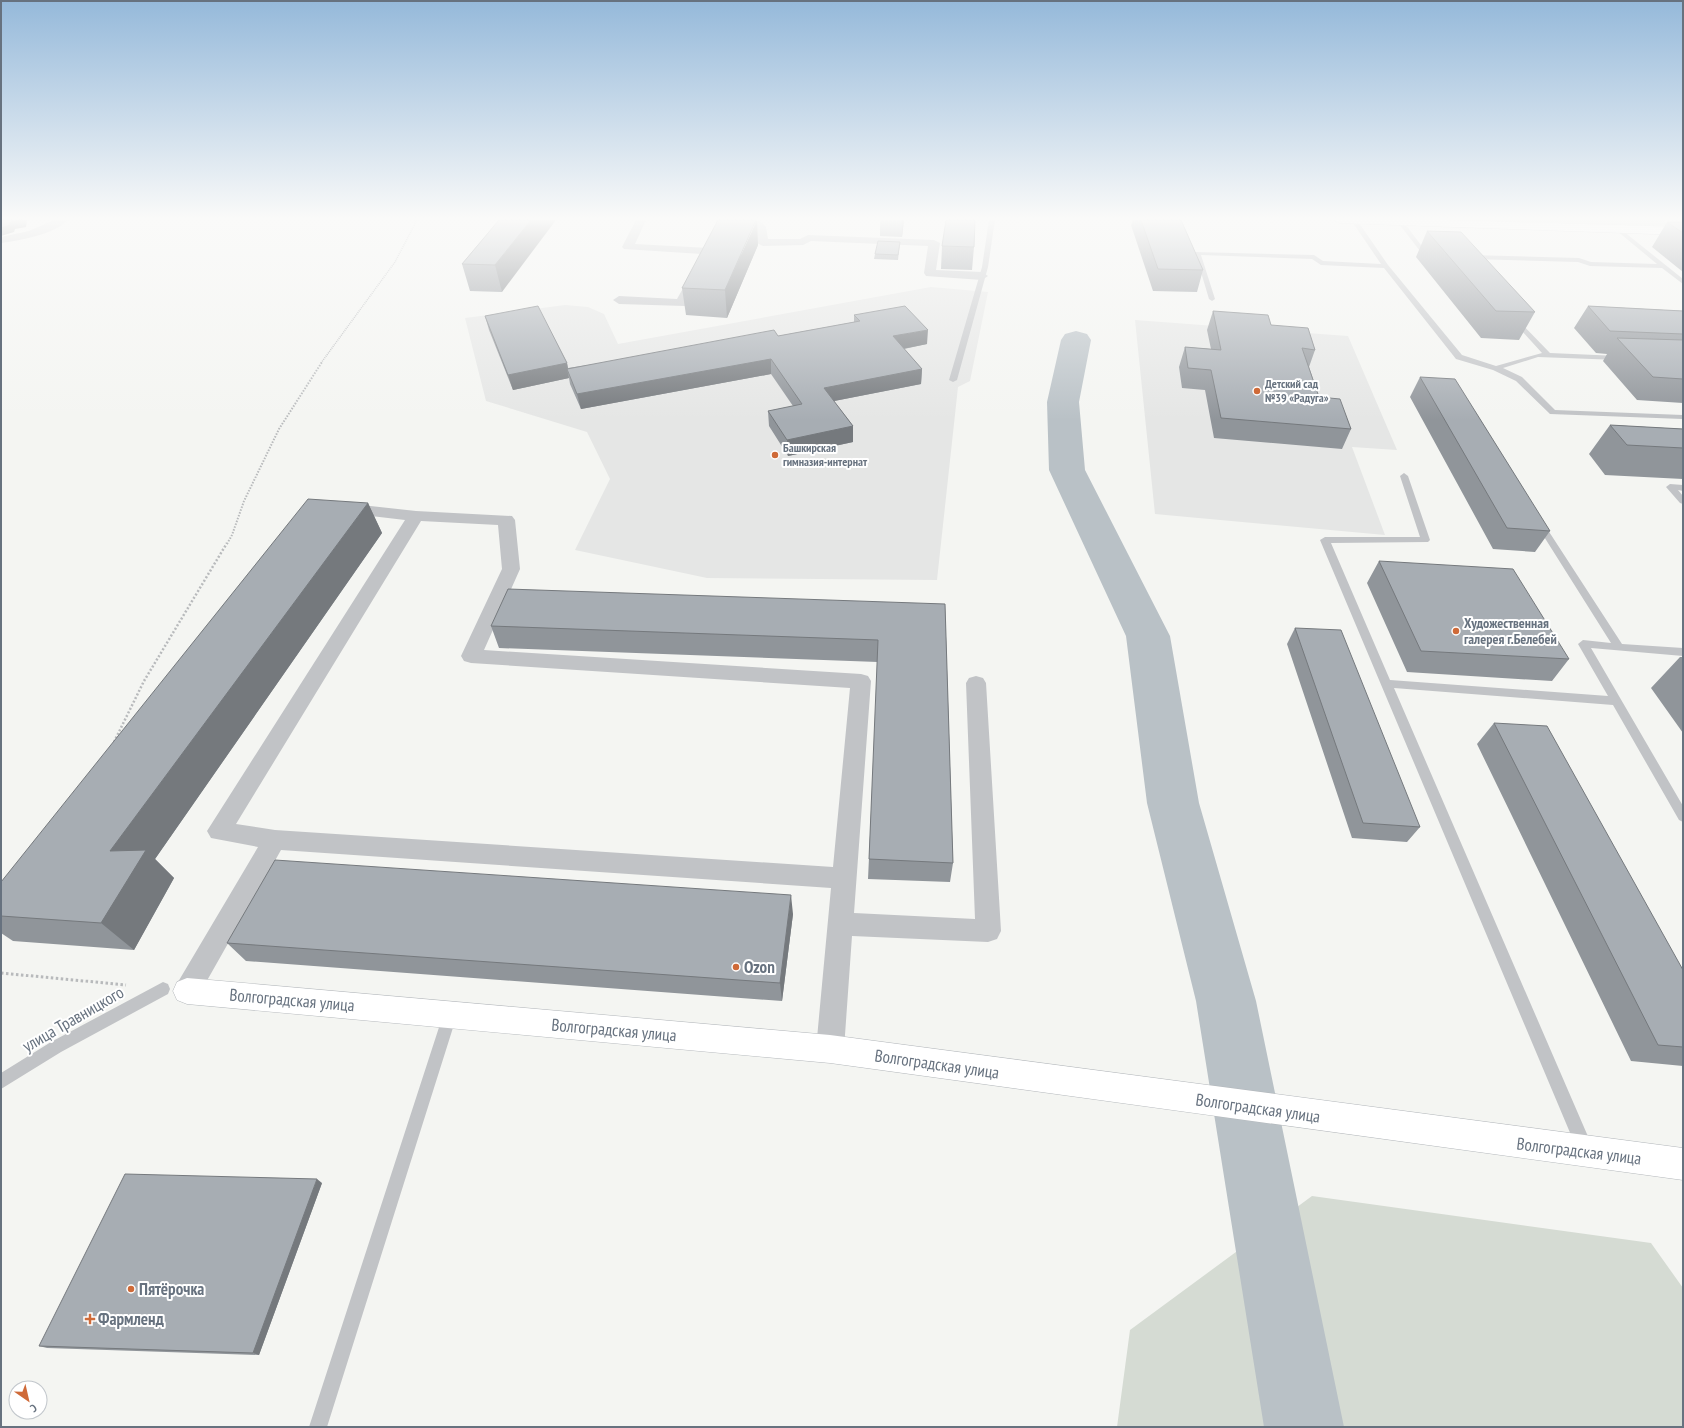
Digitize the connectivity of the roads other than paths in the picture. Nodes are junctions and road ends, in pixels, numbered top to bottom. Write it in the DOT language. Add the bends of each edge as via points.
graph roads {
  1 [pos="689,287"];
  2 [pos="979,287"];
  3 [pos="1208,287"];
  4 [pos="1403,287"];
  5 [pos="1212,299"];
  6 [pos="620,300"];
  7 [pos="1507,311"];
  8 [pos="1548,356"];
  9 [pos="1628,358"];
  10 [pos="1496,368"];
  11 [pos="953,380"];
  12 [pos="1683,417"];
  13 [pos="1404,476"];
  14 [pos="1683,488"];
  15 [pos="1683,501"];
  16 [pos="322,506"];
  17 [pos="1533,513"];
  18 [pos="416,516"];
  19 [pos="1619,647"];
  20 [pos="1683,652"];
  21 [pos="976,683"];
  22 [pos="1387,684"];
  23 [pos="1615,700"];
  24 [pos="1683,817"];
  25 [pos="275,840"];
  26 [pos="844,878"];
  27 [pos="840,924"];
  28 [pos="175,990"];
  29 [pos="450,1015"];
  30 [pos="830,1049"];
  31 [pos="1,1082"];
  32 [pos="1587,1153"];
  33 [pos="1683,1164"];
  34 [pos="318,1427"];
  1 -- 6 [label="street" via="680,303"];
  2 -- 11 [label="lane"];
  3 -- 5 [label="lane"];
  4 -- 10 [label="lane" via="1459,357"];
  7 -- 8 [label="lane"];
  8 -- 9 [label="lane"];
  8 -- 10 [label="lane" via="1538,355"];
  10 -- 12 [label="lane" via="1519,379 1553,412"];
  13 -- 22 [label="lane" via="1425,540 1325,540"];
  14 -- 15 [label="lane" via="1670,487"];
  16 -- 18 [label="street"];
  17 -- 19 [label="lane"];
  18 -- 25 [label="street" via="219,831"];
  18 -- 26 [label="street" via="506,520 511,569 471,656 860,681"];
  19 -- 20 [label="lane"];
  19 -- 23 [label="lane" via="1583,644"];
  21 -- 27 [label="street" via="988,931"];
  22 -- 23 [label="lane"];
  22 -- 32 [label="lane"];
  23 -- 24 [label="lane"];
  25 -- 26 [label="street"];
  25 -- 28 [label="street"];
  26 -- 27 [label="street"];
  27 -- 30 [label="street"];
  28 -- 29 [label="street, Волгоградская улица"];
  28 -- 31 [label="lane, улица Травницкого" via="56,1047"];
  29 -- 30 [label="street, Волгоградская улица"];
  29 -- 34 [label="lane"];
  30 -- 32 [label="street, Волгоградская улица"];
  32 -- 33 [label="street, Волгоградская улица"];
}
